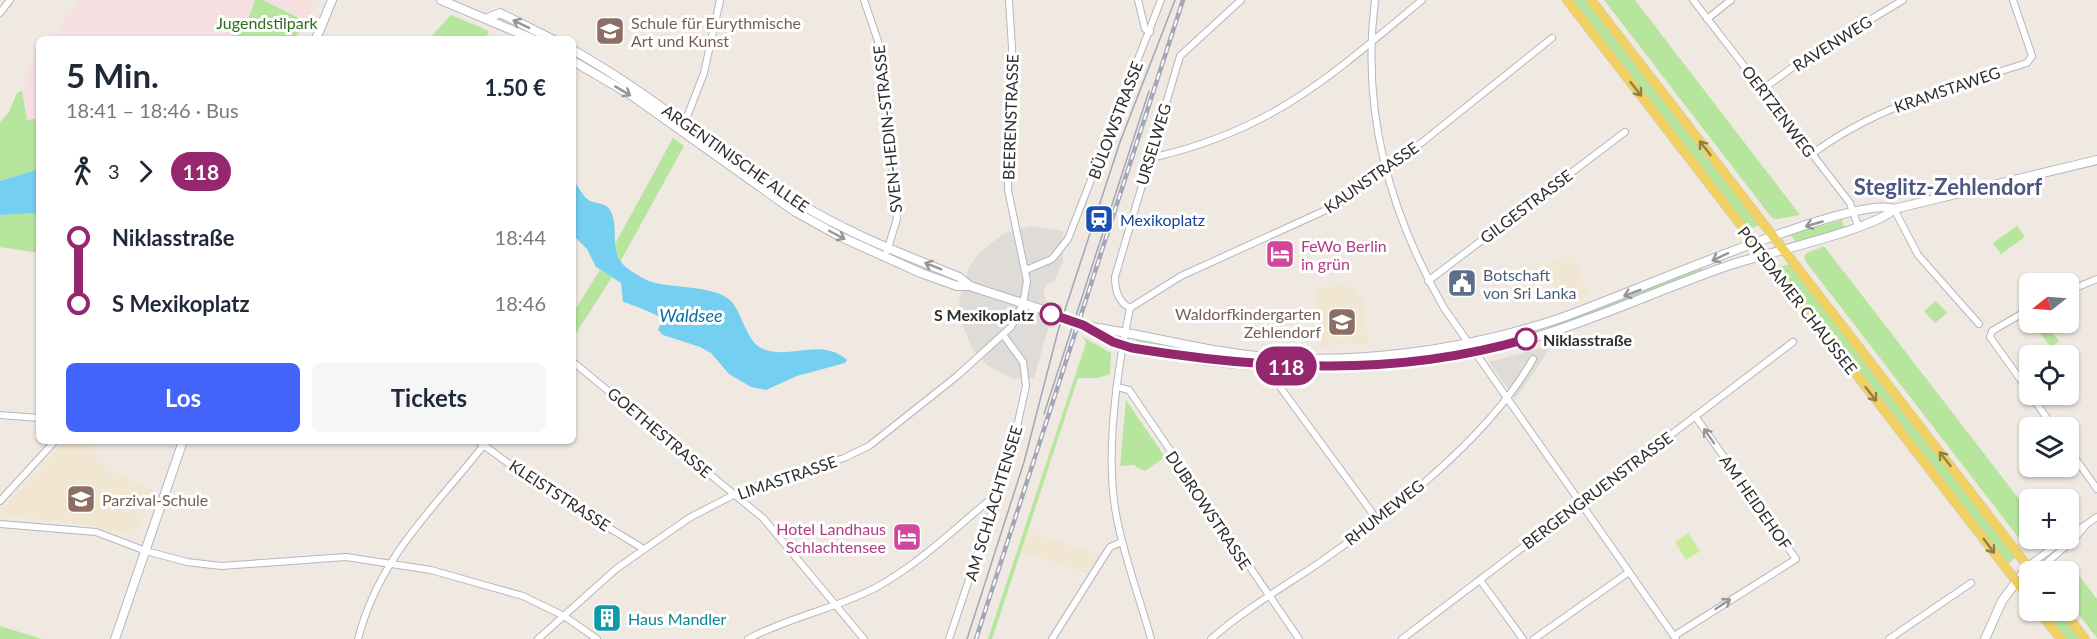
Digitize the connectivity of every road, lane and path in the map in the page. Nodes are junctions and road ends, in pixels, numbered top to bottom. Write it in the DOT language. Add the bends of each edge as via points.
graph roads {
  1 [pos="10,0"];
  2 [pos="332,0"];
  3 [pos="441,0"];
  4 [pos="720,0"];
  5 [pos="864,0"];
  6 [pos="1009,0"];
  7 [pos="1138,0"];
  8 [pos="1161,0"];
  9 [pos="1241,0"];
  10 [pos="1375,0"];
  11 [pos="1422,0"];
  12 [pos="1567,0"];
  13 [pos="1591,0"];
  14 [pos="1693,0"];
  15 [pos="1731,0"];
  16 [pos="1903,0"];
  17 [pos="2013,0"];
  18 [pos="0,13"];
  19 [pos="488,18"];
  20 [pos="1707,19"];
  21 [pos="1150,32"];
  22 [pos="317,36"];
  23 [pos="527,36"];
  24 [pos="546,36"];
  25 [pos="1552,38"];
  26 [pos="1371,42"];
  27 [pos="576,52"];
  28 [pos="576,63"];
  29 [pos="1763,89"];
  30 [pos="685,122"];
  31 [pos="1625,132"];
  32 [pos="1812,154"];
  33 [pos="1149,156"];
  34 [pos="2097,160"];
  35 [pos="1385,172"];
  36 [pos="1894,209"];
  37 [pos="1854,212"];
  38 [pos="1858,225"];
  39 [pos="1774,236"];
  40 [pos="1753,243"];
  41 [pos="888,248"];
  42 [pos="1784,249"];
  43 [pos="1762,256"];
  44 [pos="885,257"];
  45 [pos="1026,270"];
  46 [pos="2097,279"];
  47 [pos="1428,280"];
  48 [pos="970,286"];
  49 [pos="2079,286"];
  50 [pos="1023,304"];
  51 [pos="1130,308"];
  52 [pos="2019,316"];
  53 [pos="1979,324"];
  54 [pos="1088,327"];
  55 [pos="1125,333"];
  56 [pos="1004,336"];
  57 [pos="1793,342"];
  58 [pos="1467,343"];
  59 [pos="1123,345"];
  60 [pos="1474,352"];
  61 [pos="1533,359"];
  62 [pos="576,364"];
  63 [pos="1271,365"];
  64 [pos="2019,379"];
  65 [pos="1117,387"];
  66 [pos="1507,398"];
  67 [pos="0,414"];
  68 [pos="1695,416"];
  69 [pos="36,418"];
  70 [pos="51,444"];
  71 [pos="182,444"];
  72 [pos="481,444"];
  73 [pos="486,444"];
  74 [pos="2079,464"];
  75 [pos="2097,489"];
  76 [pos="736,494"];
  77 [pos="997,500"];
  78 [pos="0,501"];
  79 [pos="1580,504"];
  80 [pos="2097,517"];
  81 [pos="1376,518"];
  82 [pos="0,524"];
  83 [pos="2086,525"];
  84 [pos="2079,530"];
  85 [pos="1122,542"];
  86 [pos="642,548"];
  87 [pos="2055,549"];
  88 [pos="146,551"];
  89 [pos="2023,561"];
  90 [pos="2042,561"];
  91 [pos="2045,561"];
  92 [pos="389,562"];
  93 [pos="1629,572"];
  94 [pos="1480,579"];
  95 [pos="2019,579"];
  96 [pos="2016,581"];
  97 [pos="1971,583"];
  98 [pos="2019,585"];
  99 [pos="1267,596"];
  100 [pos="836,605"];
  101 [pos="564,616"];
  102 [pos="2047,621"];
  103 [pos="2071,621"];
  104 [pos="1675,638"];
  105 [pos="115,639"];
  106 [pos="358,639"];
  107 [pos="538,639"];
  108 [pos="597,639"];
  109 [pos="748,639"];
  110 [pos="864,639"];
  111 [pos="949,639"];
  112 [pos="1052,639"];
  113 [pos="1151,639"];
  114 [pos="1211,639"];
  115 [pos="1299,639"];
  116 [pos="1402,639"];
  117 [pos="1523,639"];
  118 [pos="1534,639"];
  119 [pos="1889,639"];
  120 [pos="1985,639"];
  121 [pos="2061,639"];
  122 [pos="2085,639"];
  1 -- 18 [label="street"];
  2 -- 22 [label="main road"];
  3 -- 19 [label="main road"];
  4 -- 30 [label="street" via="709,56"];
  5 -- 41 [label="street, SVEN-HEDIN-STRASSE" via="878,41 886,95 897,219"];
  6 -- 45 [label="street, BEERENSTRASSE" via="1012,48 1008,190"];
  7 -- 21 [label="street" via="1145,29"];
  8 -- 21 [label="street, BÜLOWSTRASSE"];
  9 -- 33 [label="street, URSELWEG" via="1180,56"];
  10 -- 26 [label="street"];
  11 -- 26 [label="street"];
  12 -- 40 [label="main road, POTSDAMER CHAUSSEE, one-way"];
  39 -- 13 [label="main road, POTSDAMER CHAUSSEE, one-way"];
  14 -- 20 [label="street, OERTZENWEG"];
  15 -- 20 [label="street"];
  16 -- 29 [label="street, RAVENWEG"];
  17 -- 32 [label="street, KRAMSTAWEG" via="2031,56 2027,63 1892,107 1848,129"];
  19 -- 23 [label="main road"];
  24 -- 19 [label="main road, one-way" via="500,13"];
  20 -- 29 [label="street, OERTZENWEG"];
  21 -- 45 [label="street, BÜLOWSTRASSE" via="1068,239 1052,259"];
  25 -- 35 [label="street, KAUNSTRASSE"];
  26 -- 33 [label="street" via="1302,97 1253,125 1200,146"];
  26 -- 35 [label="street" via="1372,84"];
  27 -- 30 [label="main road, ARGENTINISCHE ALLEE"];
  28 -- 44 [label="main road, ARGENTINISCHE ALLEE, one-way" via="631,95 794,211"];
  29 -- 32 [label="street, OERTZENWEG"];
  30 -- 41 [label="main road, ARGENTINISCHE ALLEE" via="800,204"];
  31 -- 47 [label="street, GILGESTRASSE"];
  32 -- 37 [label="street, OERTZENWEG"];
  33 -- 51 [label="street, URSELWEG" via="1115,277 1118,294"];
  34 -- 36 [label="main road"];
  35 -- 47 [label="street" via="1396,211"];
  35 -- 51 [label="street, KAUNSTRASSE" via="1337,205 1181,276"];
  36 -- 37 [label="main road" via="1887,206"];
  36 -- 38 [label="main road"];
  36 -- 53 [label="street" via="1918,255"];
  37 -- 38 [label="street, OERTZENWEG"];
  37 -- 39 [label="main road, one-way"];
  38 -- 42 [label="main road"];
  39 -- 40 [label="main road"];
  39 -- 42 [label="main road, POTSDAMER CHAUSSEE"];
  40 -- 43 [label="main road, POTSDAMER CHAUSSEE"];
  40 -- 58 [label="main road, one-way" via="1581,312"];
  41 -- 44 [label="street, SVEN-HEDIN-STRASSE"];
  48 -- 41 [label="main road, ARGENTINISCHE ALLEE, one-way" via="959,277"];
  42 -- 43 [label="main road"];
  89 -- 42 [label="main road, POTSDAMER CHAUSSEE, one-way"];
  43 -- 60 [label="main road" via="1543,335"];
  43 -- 96 [label="main road, POTSDAMER CHAUSSEE, one-way"];
  44 -- 48 [label="main road, ARGENTINISCHE ALLEE" via="957,286"];
  45 -- 50 [label="street, BEERENSTRASSE"];
  46 -- 49 [label="street"];
  47 -- 58 [label="street"];
  48 -- 50 [label="main road, ARGENTINISCHE ALLEE"];
  50 -- 54 [label="main road, ARGENTINISCHE ALLEE"];
  50 -- 56 [label="street, LIMASTRASSE" via="1017,320"];
  51 -- 55 [label="street"];
  52 -- 64 [label="street" via="1990,334"];
  54 -- 55 [label="main road"];
  54 -- 59 [label="main road"];
  55 -- 58 [label="main road" via="1216,351 1296,358 1391,355"];
  55 -- 59 [label="street"];
  56 -- 76 [label="street, LIMASTRASSE" via="869,446"];
  56 -- 77 [label="street, AM SCHLACHTENSEE" via="1023,362 1026,386"];
  57 -- 68 [label="street, BERGENGRUENSTRASSE"];
  58 -- 60 [label="street"];
  59 -- 63 [label="main road"];
  59 -- 65 [label="street"];
  60 -- 63 [label="main road" via="1369,366"];
  60 -- 66 [label="street"];
  61 -- 66 [label="street, RHUMEWEG"];
  62 -- 76 [label="street, GOETHESTRASSE"];
  63 -- 81 [label="street" via="1272,376"];
  65 -- 85 [label="street" via="1113,491"];
  65 -- 99 [label="street, DUBROWSTRASSE" via="1129,390"];
  66 -- 79 [label="street"];
  66 -- 81 [label="street, RHUMEWEG" via="1458,451"];
  67 -- 69 [label="street"];
  68 -- 79 [label="street, BERGENGRUENSTRASSE"];
  104 -- 68 [label="street, AM HEIDEHOF, one-way" via="1796,559"];
  70 -- 78 [label="street"];
  71 -- 88 [label="main road"];
  72 -- 92 [label="street"];
  73 -- 86 [label="street, KLEISTSTRASSE" via="531,480"];
  74 -- 75 [label="street"];
  76 -- 86 [label="street, LIMASTRASSE"];
  76 -- 100 [label="street, GOETHESTRASSE" via="763,518"];
  77 -- 100 [label="street" via="992,498 888,580"];
  77 -- 111 [label="street, AM SCHLACHTENSEE"];
  79 -- 93 [label="street"];
  79 -- 94 [label="street, BERGENGRUENSTRASSE"];
  80 -- 83 [label="street"];
  81 -- 99 [label="street, RHUMEWEG" via="1316,565"];
  82 -- 88 [label="street" via="96,532"];
  83 -- 84 [label="street"];
  83 -- 91 [label="street"];
  85 -- 112 [label="street" via="1110,548"];
  85 -- 113 [label="street"];
  86 -- 101 [label="street, LIMASTRASSE"];
  87 -- 90 [label="street"];
  88 -- 92 [label="street" via="221,566 346,557"];
  88 -- 105 [label="main road"];
  92 -- 101 [label="street" via="478,582"];
  92 -- 106 [label="street"];
  93 -- 104 [label="street"];
  93 -- 118 [label="street"];
  94 -- 116 [label="street, BERGENGRUENSTRASSE"];
  94 -- 117 [label="street"];
  95 -- 96 [label="main road"];
  96 -- 98 [label="main road, POTSDAMER CHAUSSEE"];
  96 -- 120 [label="main road"];
  97 -- 119 [label="street"];
  99 -- 114 [label="street, RHUMEWEG"];
  99 -- 115 [label="street, DUBROWSTRASSE"];
  100 -- 109 [label="street"];
  100 -- 110 [label="street, GOETHESTRASSE"];
  101 -- 107 [label="street, LIMASTRASSE"];
  101 -- 108 [label="street"];
  102 -- 121 [label="main road"];
  103 -- 122 [label="main road"];
}
